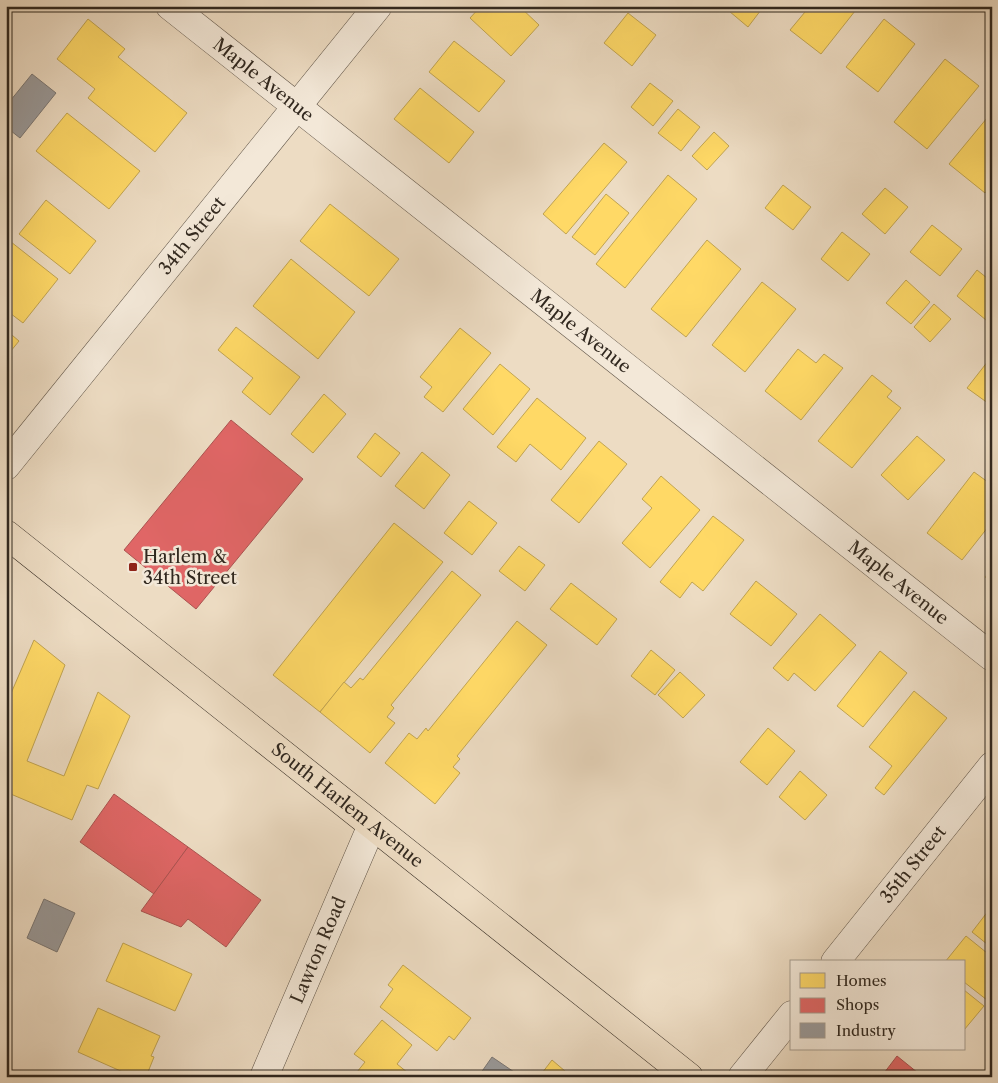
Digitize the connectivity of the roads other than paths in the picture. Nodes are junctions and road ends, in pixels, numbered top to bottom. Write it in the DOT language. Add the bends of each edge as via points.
graph roads {
  1 [pos="170,6"];
  2 [pos="378,6"];
  3 [pos="297,107"];
  4 [pos="6,466"];
  5 [pos="6,534"];
  6 [pos="992,657"];
  7 [pos="992,766"];
  8 [pos="372,825"];
  9 [pos="836,960"];
  10 [pos="790,1017"];
  11 [pos="264,1077"];
  12 [pos="689,1077"];
  13 [pos="742,1077"];
  1 -- 3 [label="street, Maple Avenue"];
  2 -- 3 [label="street, 34th Street"];
  3 -- 4 [label="street, 34th Street"];
  3 -- 6 [label="street, Maple Avenue"];
  5 -- 8 [label="main road, South Harlem Avenue"];
  7 -- 9 [label="street, 35th Street"];
  8 -- 11 [label="street, Lawton Road"];
  8 -- 12 [label="main road, South Harlem Avenue"];
  10 -- 13 [label="street"];
}
